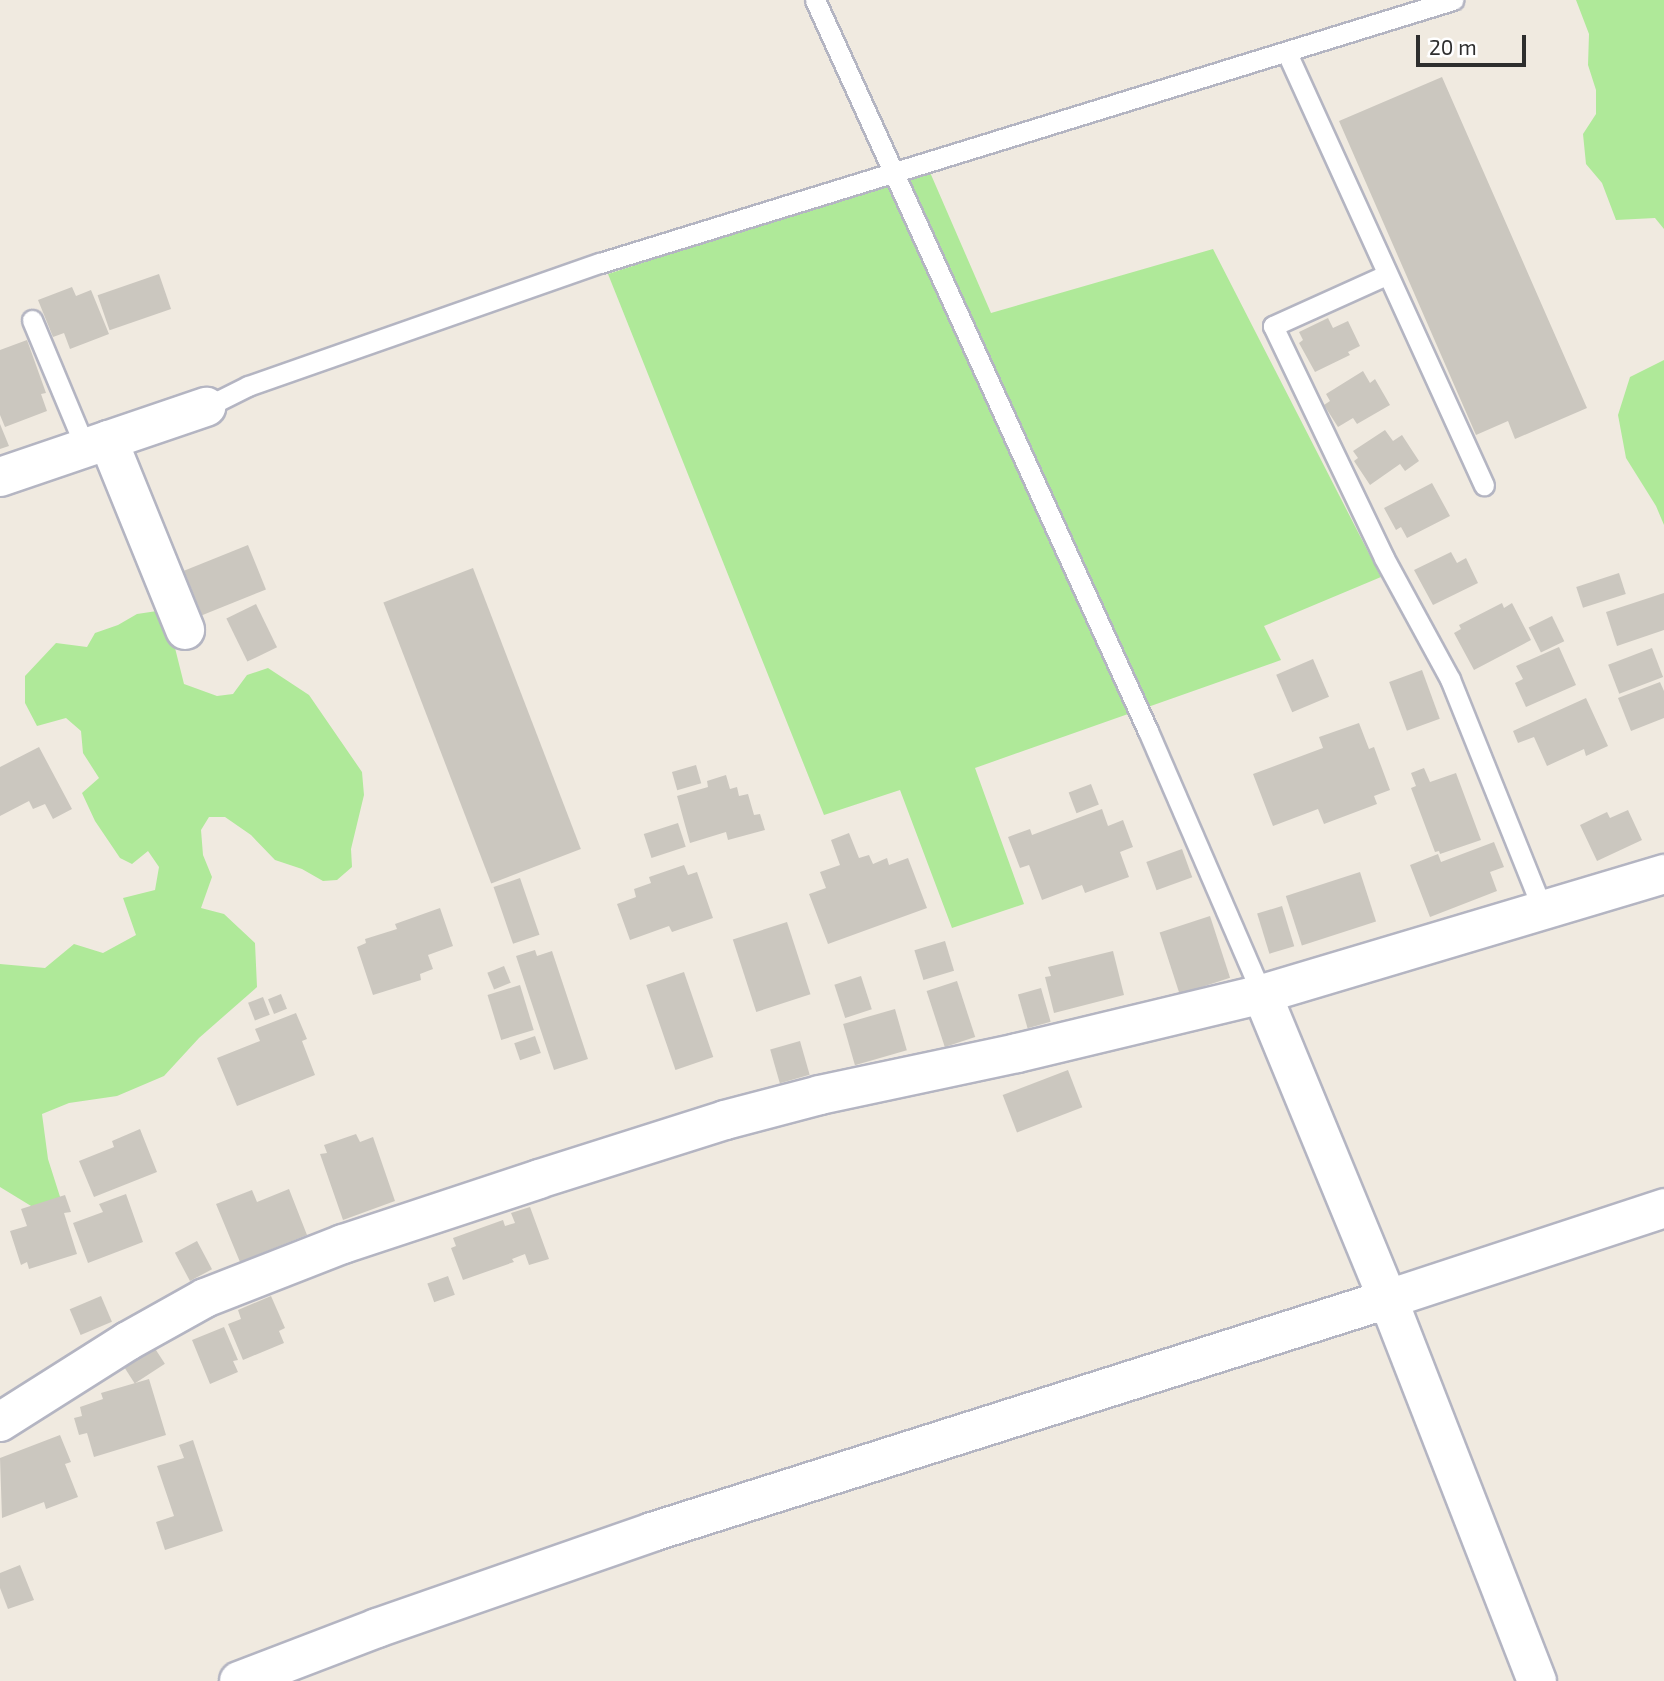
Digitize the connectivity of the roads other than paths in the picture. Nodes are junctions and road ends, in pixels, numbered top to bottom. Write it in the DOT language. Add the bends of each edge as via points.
graph roads {
  1 [pos="815,0"];
  2 [pos="1453,0"];
  3 [pos="1287,53"];
  4 [pos="894,171"];
  5 [pos="1386,275"];
  6 [pos="32,320"];
  7 [pos="206,407"];
  8 [pos="96,444"];
  9 [pos="0,477"];
  10 [pos="1484,485"];
  11 [pos="185,630"];
  12 [pos="1664,874"];
  13 [pos="1543,910"];
  14 [pos="1262,994"];
  15 [pos="1664,1208"];
  16 [pos="1388,1299"];
  17 [pos="0,1422"];
  18 [pos="239,1681"];
  19 [pos="1537,1681"];
  1 -- 4 [label="lane"];
  2 -- 3 [label="lane"];
  3 -- 4 [label="lane"];
  3 -- 5 [label="lane"];
  4 -- 7 [label="lane" via="600,264 248,386"];
  4 -- 14 [label="lane"];
  5 -- 10 [label="lane"];
  5 -- 13 [label="lane" via="1273,326 1384,558 1450,679"];
  6 -- 8 [label="lane"];
  7 -- 8 [label="street"];
  8 -- 9 [label="street"];
  8 -- 11 [label="street"];
  12 -- 13 [label="street"];
  13 -- 14 [label="street"];
  14 -- 16 [label="street"];
  14 -- 17 [label="street" via="725,1120 343,1244 205,1297"];
  15 -- 16 [label="street"];
  16 -- 18 [label="street" via="652,1532"];
  16 -- 19 [label="street"];
}
